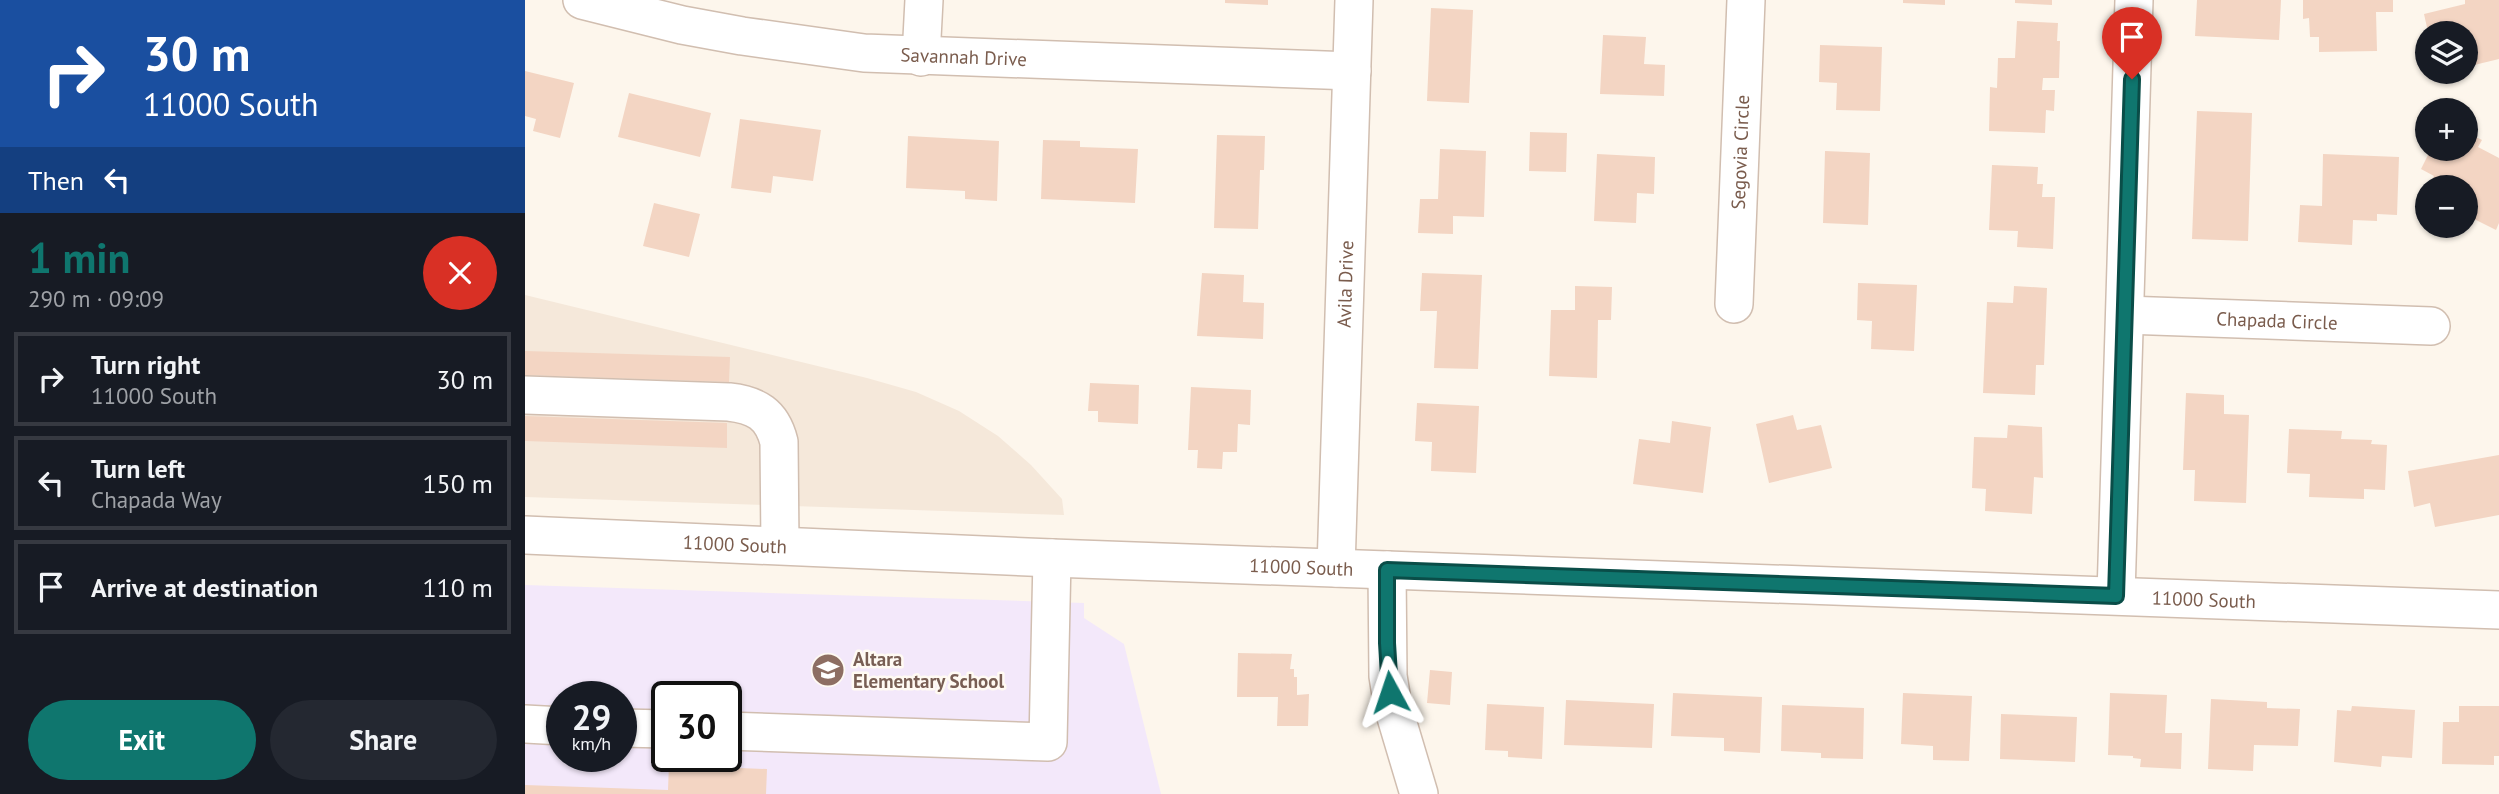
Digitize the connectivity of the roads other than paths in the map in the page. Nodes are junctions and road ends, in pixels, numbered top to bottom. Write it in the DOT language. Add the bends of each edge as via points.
graph roads {
  1 [pos="582,0"];
  2 [pos="924,0"];
  3 [pos="1354,0"];
  4 [pos="1745,0"];
  5 [pos="2134,0"];
  6 [pos="921,57"];
  7 [pos="1352,71"];
  8 [pos="1734,304"];
  9 [pos="2125,315"];
  10 [pos="2431,326"];
  11 [pos="525,394"];
  12 [pos="525,535"];
  13 [pos="780,545"];
  14 [pos="1052,558"];
  15 [pos="1336,568"];
  16 [pos="1387,570"];
  17 [pos="2116,596"];
  18 [pos="2499,610"];
  19 [pos="525,724"];
  20 [pos="546,725"];
  21 [pos="742,732"];
  22 [pos="1419,794"];
  1 -- 6 [label="street, Savannah Drive" via="742,36"];
  2 -- 6 [label="street"];
  3 -- 7 [label="street, Avila Drive"];
  4 -- 8 [label="street, Segovia Circle"];
  5 -- 9 [label="street"];
  6 -- 7 [label="street, Savannah Drive"];
  7 -- 15 [label="street, Avila Drive"];
  9 -- 10 [label="street, Chapada Circle"];
  9 -- 17 [label="street"];
  11 -- 13 [label="street" via="729,402 758,409 776,429 779,442"];
  12 -- 13 [label="street, 11000 South"];
  13 -- 14 [label="street, 11000 South"];
  14 -- 15 [label="street, 11000 South"];
  14 -- 21 [label="street" via="1048,742"];
  15 -- 16 [label="street, 11000 South"];
  16 -- 17 [label="street, 11000 South"];
  16 -- 22 [label="street" via="1388,676"];
  17 -- 18 [label="street, 11000 South"];
  19 -- 20 [label="street"];
}
